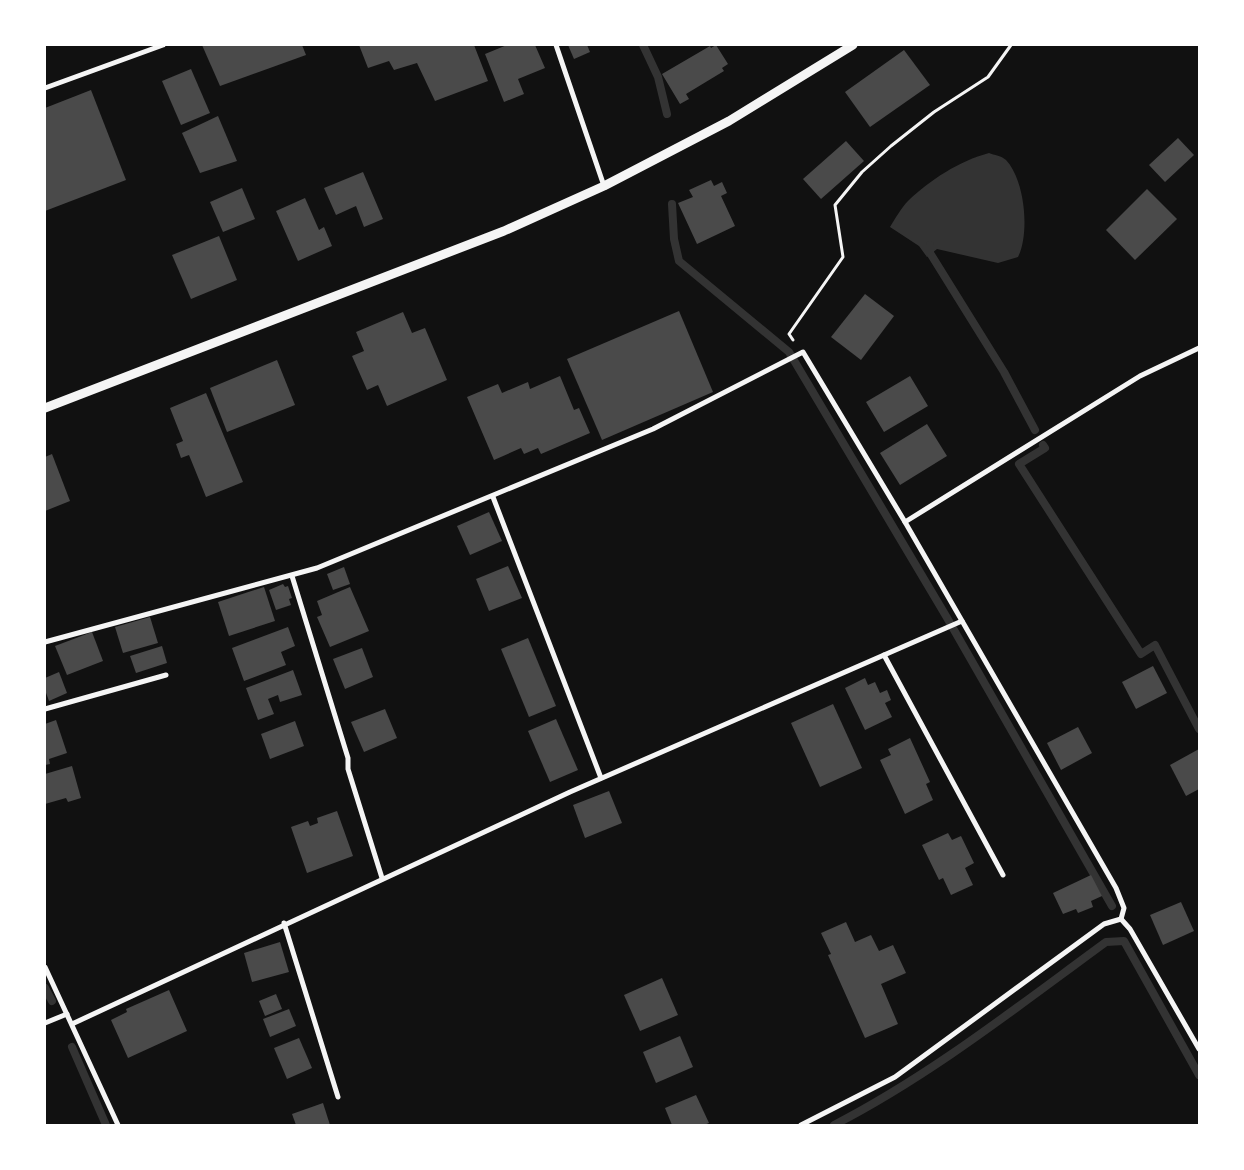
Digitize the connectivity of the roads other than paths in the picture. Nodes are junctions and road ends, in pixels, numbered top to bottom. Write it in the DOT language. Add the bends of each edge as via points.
graph roads {
  1 [pos="163,45"];
  2 [pos="556,45"];
  3 [pos="853,45"];
  4 [pos="45,88"];
  5 [pos="604,186"];
  6 [pos="1199,348"];
  7 [pos="45,408"];
  8 [pos="492,498"];
  9 [pos="905,522"];
  10 [pos="292,576"];
  11 [pos="962,622"];
  12 [pos="45,642"];
  13 [pos="884,655"];
  14 [pos="166,675"];
  15 [pos="45,709"];
  16 [pos="601,778"];
  17 [pos="1003,874"];
  18 [pos="382,878"];
  19 [pos="1120,920"];
  20 [pos="284,924"];
  21 [pos="45,967"];
  22 [pos="67,1014"];
  23 [pos="45,1023"];
  24 [pos="72,1024"];
  25 [pos="1199,1049"];
  26 [pos="338,1097"];
  27 [pos="118,1125"];
  28 [pos="801,1125"];
  1 -- 4 [label="street"];
  2 -- 5 [label="street"];
  3 -- 5 [label="street" via="729,121"];
  5 -- 7 [label="street" via="495,235"];
  6 -- 9 [label="street" via="1140,376"];
  8 -- 9 [label="street" via="653,429 803,352"];
  8 -- 10 [label="street"];
  8 -- 16 [label="street"];
  9 -- 11 [label="street"];
  10 -- 12 [label="street"];
  10 -- 18 [label="street"];
  11 -- 13 [label="street"];
  11 -- 19 [label="street" via="1116,888 1124,908"];
  13 -- 16 [label="street"];
  13 -- 17 [label="street"];
  14 -- 15 [label="street"];
  16 -- 18 [label="street"];
  18 -- 20 [label="street"];
  19 -- 25 [label="street" via="1130,929"];
  19 -- 28 [label="street" via="1104,924 895,1077"];
  20 -- 24 [label="street"];
  20 -- 26 [label="street"];
  21 -- 22 [label="street"];
  22 -- 23 [label="street"];
  22 -- 24 [label="street"];
  24 -- 27 [label="street"];
}
